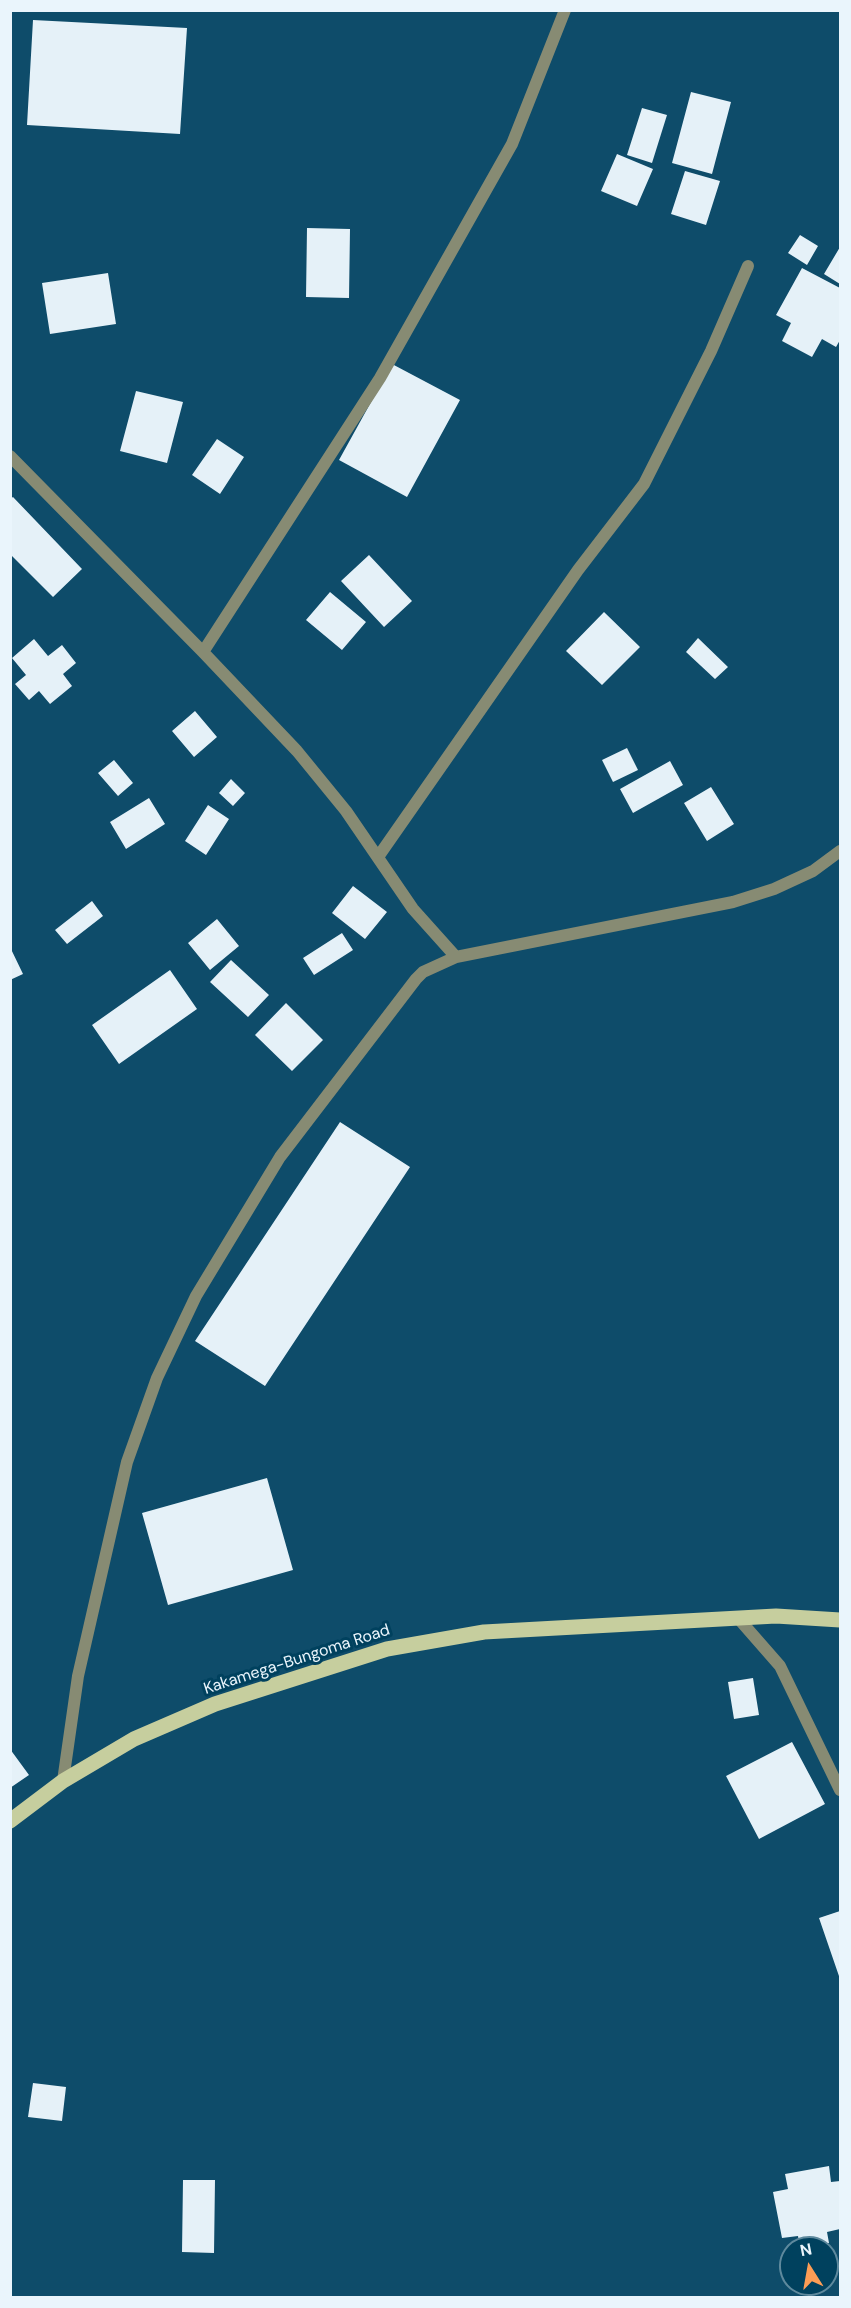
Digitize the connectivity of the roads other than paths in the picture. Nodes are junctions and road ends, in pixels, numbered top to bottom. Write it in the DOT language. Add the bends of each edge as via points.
graph roads {
  1 [pos="566,10"];
  2 [pos="748,266"];
  3 [pos="10,456"];
  4 [pos="203,652"];
  5 [pos="840,851"];
  6 [pos="378,857"];
  7 [pos="456,957"];
  8 [pos="738,1618"];
  9 [pos="840,1620"];
  10 [pos="63,1781"];
  11 [pos="840,1790"];
  12 [pos="10,1821"];
  1 -- 4 [label="street" via="512,144 380,378"];
  2 -- 6 [label="street" via="711,351 644,484 578,570"];
  3 -- 4 [label="street"];
  4 -- 6 [label="street" via="297,751"];
  5 -- 7 [label="street" via="813,871 733,902"];
  6 -- 7 [label="street" via="413,909"];
  7 -- 10 [label="street" via="416,979 280,1157 186,1316 157,1378 127,1462 78,1676"];
  8 -- 9 [label="main road, Kakamega-Bungoma Road"];
  8 -- 10 [label="main road, Kakamega-Bungoma Road" via="484,1632 387,1649 215,1704 134,1739"];
  8 -- 11 [label="street" via="780,1666"];
  10 -- 12 [label="main road, Kakamega-Bungoma Road"];
}
